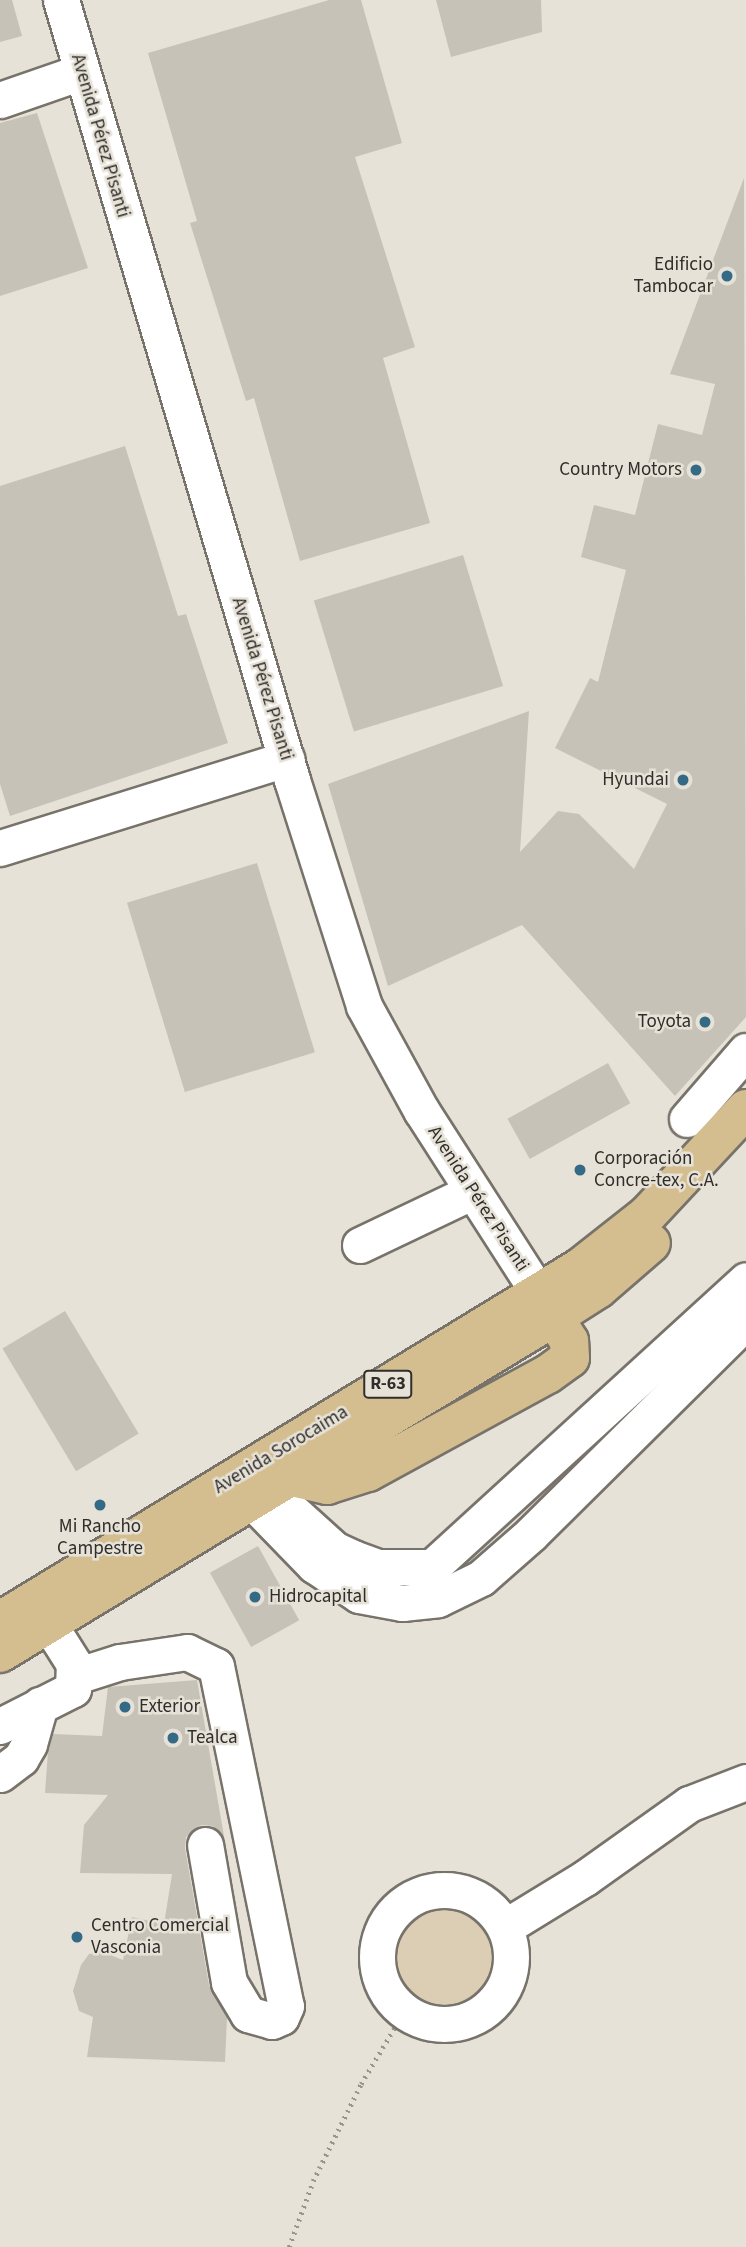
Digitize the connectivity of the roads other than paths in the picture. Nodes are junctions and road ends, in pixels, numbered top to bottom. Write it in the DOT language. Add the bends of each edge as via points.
graph roads {
  1 [pos="61,0"];
  2 [pos="81,72"];
  3 [pos="0,100"];
  4 [pos="286,759"];
  5 [pos="0,848"];
  6 [pos="746,1051"];
  7 [pos="746,1109"];
  8 [pos="687,1119"];
  9 [pos="746,1147"];
  10 [pos="473,1191"];
  11 [pos="360,1245"];
  12 [pos="746,1280"];
  13 [pos="547,1305"];
  14 [pos="746,1321"];
  15 [pos="271,1489"];
  16 [pos="0,1620"];
  17 [pos="50,1626"];
  18 [pos="0,1653"];
  19 [pos="76,1676"];
  20 [pos="40,1705"];
  21 [pos="0,1726"];
  22 [pos="0,1774"];
  23 [pos="746,1782"];
  24 [pos="205,1845"];
  25 [pos="505,1927"];
  1 -- 2 [label="street, Avenida Pérez Pisanti"];
  2 -- 3 [label="street"];
  2 -- 4 [label="street, Avenida Pérez Pisanti"];
  4 -- 5 [label="street"];
  4 -- 10 [label="street, Avenida Pérez Pisanti" via="364,1006 421,1110"];
  6 -- 8 [label="street"];
  7 -- 13 [label="main road, Avenida Sorocaima / R-63" via="647,1215"];
  9 -- 13 [label="main road, Avenida Sorocaima / R-63" via="709,1191 598,1289"];
  10 -- 11 [label="street"];
  10 -- 13 [label="street, Avenida Pérez Pisanti"];
  12 -- 15 [label="street" via="432,1567 378,1567 334,1549"];
  13 -- 15 [label="main road" via="569,1341 570,1358 548,1374 368,1472 327,1485"];
  13 -- 16 [label="main road, Avenida Sorocaima / R-63"];
  14 -- 15 [label="street" via="531,1534 481,1578 438,1600 402,1603 359,1595 314,1565"];
  15 -- 17 [label="main road, Avenida Sorocaima"];
  17 -- 18 [label="main road, Avenida Sorocaima"];
  17 -- 19 [label="street"];
  19 -- 20 [label="street" via="73,1689"];
  19 -- 24 [label="street" via="120,1662 187,1652 216,1666 286,2006 281,2017 272,2021 248,2014 229,1982"];
  20 -- 21 [label="street"];
  20 -- 22 [label="street" via="21,1758"];
  23 -- 25 [label="street" via="689,1804 585,1878"];
  25 -- 25 [label="street" via="510,1971 502,1992 487,2009 446,2025 424,2022 404,2012 388,1996 376,1953 381,1931 401,1905 430,1889 453,1889 492,1908"];
}
